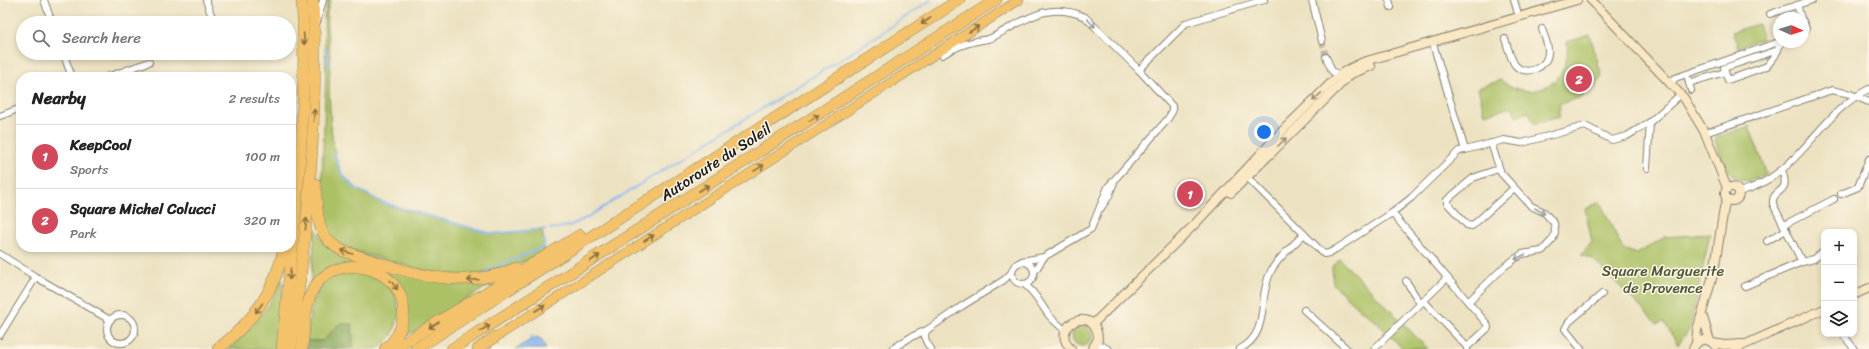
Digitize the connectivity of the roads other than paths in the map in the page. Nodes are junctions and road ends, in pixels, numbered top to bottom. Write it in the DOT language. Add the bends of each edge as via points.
graph roads {
  1 [pos="44,0"];
  2 [pos="206,0"];
  3 [pos="302,0"];
  4 [pos="313,0"];
  5 [pos="323,0"];
  6 [pos="959,0"];
  7 [pos="996,0"];
  8 [pos="1019,0"];
  9 [pos="1264,0"];
  10 [pos="1312,0"];
  11 [pos="1514,0"];
  12 [pos="1577,0"];
  13 [pos="1584,0"];
  14 [pos="1591,0"];
  15 [pos="1812,0"];
  16 [pos="1797,5"];
  17 [pos="1799,12"];
  18 [pos="1770,14"];
  19 [pos="50,16"];
  20 [pos="212,16"];
  21 [pos="1519,17"];
  22 [pos="1542,29"];
  23 [pos="315,33"];
  24 [pos="1506,39"];
  25 [pos="1322,42"];
  26 [pos="1773,45"];
  27 [pos="1434,47"];
  28 [pos="1778,50"];
  29 [pos="1327,59"];
  30 [pos="66,60"];
  31 [pos="149,62"];
  32 [pos="1730,62"];
  33 [pos="1704,68"];
  34 [pos="1138,70"];
  35 [pos="70,72"];
  36 [pos="121,72"];
  37 [pos="1725,72"];
  38 [pos="1687,74"];
  39 [pos="1338,76"];
  40 [pos="1707,77"];
  41 [pos="1348,78"];
  42 [pos="1689,83"];
  43 [pos="1670,85"];
  44 [pos="1869,89"];
  45 [pos="1691,90"];
  46 [pos="304,95"];
  47 [pos="871,95"];
  48 [pos="1680,95"];
  49 [pos="1857,97"];
  50 [pos="1869,102"];
  51 [pos="16,110"];
  52 [pos="0,116"];
  53 [pos="1650,122"];
  54 [pos="1705,133"];
  55 [pos="1491,143"];
  56 [pos="1465,150"];
  57 [pos="312,154"];
  58 [pos="1869,159"];
  59 [pos="296,161"];
  60 [pos="1647,168"];
  61 [pos="1498,169"];
  62 [pos="1782,171"];
  63 [pos="1247,177"];
  64 [pos="680,179"];
  65 [pos="1514,188"];
  66 [pos="1727,188"];
  67 [pos="1739,192"];
  68 [pos="1840,194"];
  69 [pos="1727,199"];
  70 [pos="1834,199"];
  71 [pos="296,210"];
  72 [pos="1392,213"];
  73 [pos="1193,226"];
  74 [pos="1785,227"];
  75 [pos="1304,234"];
  76 [pos="1767,241"];
  77 [pos="283,252"];
  78 [pos="292,252"];
  79 [pos="551,253"];
  80 [pos="1821,253"];
  81 [pos="0,254"];
  82 [pos="1044,257"];
  83 [pos="1018,262"];
  84 [pos="1802,262"];
  85 [pos="302,263"];
  86 [pos="1012,272"];
  87 [pos="1034,274"];
  88 [pos="36,277"];
  89 [pos="1447,278"];
  90 [pos="1004,280"];
  91 [pos="1406,280"];
  92 [pos="1015,281"];
  93 [pos="1024,284"];
  94 [pos="1745,286"];
  95 [pos="1869,288"];
  96 [pos="1034,291"];
  97 [pos="1602,294"];
  98 [pos="1857,294"];
  99 [pos="1469,301"];
  100 [pos="1421,302"];
  101 [pos="1304,310"];
  102 [pos="1821,311"];
  103 [pos="1702,314"];
  104 [pos="110,320"];
  105 [pos="1059,323"];
  106 [pos="1071,324"];
  107 [pos="1093,324"];
  108 [pos="927,330"];
  109 [pos="1066,332"];
  110 [pos="0,335"];
  111 [pos="495,337"];
  112 [pos="1845,337"];
  113 [pos="1248,344"];
  114 [pos="1713,344"];
  115 [pos="1746,344"];
  116 [pos="1094,346"];
  117 [pos="1694,346"];
  118 [pos="1070,348"];
  119 [pos="1467,348"];
  120 [pos="218,349"];
  121 [pos="282,349"];
  122 [pos="291,349"];
  123 [pos="298,349"];
  124 [pos="302,349"];
  125 [pos="385,349"];
  126 [pos="394,349"];
  127 [pos="416,349"];
  128 [pos="452,349"];
  129 [pos="477,349"];
  130 [pos="892,349"];
  131 [pos="931,349"];
  132 [pos="1108,349"];
  133 [pos="1240,349"];
  134 [pos="1254,349"];
  135 [pos="1347,349"];
  136 [pos="1374,349"];
  137 [pos="1581,349"];
  138 [pos="1734,349"];
  139 [pos="1854,349"];
  1 -- 19 [label="street"];
  2 -- 20 [label="street"];
  3 -- 46 [label="highway, one-way"];
  4 -- 23 [label="highway"];
  5 -- 23 [label="street"];
  6 -- 64 [label="highway, Autoroute du Soleil, one-way"];
  128 -- 7 [label="highway, Autoroute du Soleil, one-way"];
  47 -- 8 [label="main road, one-way"];
  9 -- 34 [label="street" via="1186,23"];
  10 -- 25 [label="street"];
  11 -- 21 [label="street"];
  12 -- 21 [label="main road"];
  13 -- 27 [label="main road" via="1572,7"];
  14 -- 43 [label="main road"];
  15 -- 16 [label="street"];
  16 -- 17 [label="street"];
  16 -- 18 [label="street"];
  21 -- 39 [label="main road" via="1364,62"];
  22 -- 24 [label="street" via="1548,56 1542,66 1533,70 1522,70 1515,64"];
  57 -- 23 [label="highway, one-way"];
  26 -- 32 [label="street"];
  27 -- 41 [label="main road" via="1363,68"];
  27 -- 56 [label="street"];
  28 -- 32 [label="street"];
  28 -- 37 [label="street" via="1767,66 1728,80"];
  29 -- 39 [label="street" via="1332,71"];
  30 -- 35 [label="street"];
  31 -- 36 [label="street"];
  32 -- 33 [label="street"];
  32 -- 37 [label="street" via="1724,68"];
  33 -- 38 [label="street"];
  33 -- 40 [label="street"];
  47 -- 34 [label="street, one-way" via="953,48 990,38 1042,7 1054,5 1081,13"];
  34 -- 82 [label="street" via="1169,101 1172,112 1104,193 1094,224 1087,232"];
  37 -- 40 [label="street"];
  38 -- 42 [label="street"];
  38 -- 43 [label="street" via="1675,78"];
  39 -- 41 [label="street"];
  39 -- 73 [label="main road, one-way" via="1281,132"];
  40 -- 42 [label="street"];
  63 -- 41 [label="main road, one-way"];
  42 -- 45 [label="street"];
  43 -- 48 [label="main road"];
  44 -- 49 [label="street"];
  46 -- 59 [label="highway"];
  46 -- 71 [label="highway, one-way"];
  111 -- 47 [label="main road, one-way"];
  48 -- 53 [label="street"];
  48 -- 54 [label="main road"];
  49 -- 50 [label="street"];
  49 -- 54 [label="street" via="1832,90"];
  49 -- 62 [label="street" via="1831,119"];
  51 -- 52 [label="street"];
  53 -- 55 [label="street" via="1627,136 1612,140 1585,126 1522,143 1509,140"];
  53 -- 60 [label="street"];
  54 -- 66 [label="main road"];
  55 -- 56 [label="street"];
  55 -- 61 [label="street"];
  56 -- 72 [label="street" via="1459,151"];
  79 -- 57 [label="highway, one-way" via="494,277 462,280 430,276 343,251 330,243 321,230"];
  85 -- 57 [label="highway, one-way"];
  58 -- 68 [label="street" via="1858,187"];
  61 -- 65 [label="street"];
  61 -- 65 [label="street" via="1473,178 1447,200 1447,203 1467,225 1472,226"];
  62 -- 67 [label="street" via="1758,187"];
  62 -- 74 [label="street" via="1786,180 1785,186 1773,200"];
  63 -- 73 [label="main road"];
  63 -- 75 [label="street"];
  64 -- 79 [label="highway"];
  64 -- 127 [label="highway, Autoroute du Soleil"];
  65 -- 99 [label="street, one-way" via="1531,206 1544,212 1554,223 1553,239 1542,251 1522,254 1505,266"];
  66 -- 67 [label="main road" via="1735,187"];
  66 -- 69 [label="main road"];
  67 -- 69 [label="main road" via="1735,200"];
  69 -- 103 [label="main road" via="1714,272"];
  70 -- 74 [label="street"];
  72 -- 75 [label="street" via="1324,254"];
  72 -- 89 [label="street"];
  73 -- 107 [label="main road"];
  74 -- 76 [label="street"];
  74 -- 84 [label="street"];
  75 -- 113 [label="street" via="1276,262 1270,272 1263,294 1260,326 1254,339"];
  77 -- 120 [label="highway, one-way" via="266,298 248,322"];
  78 -- 121 [label="highway, one-way"];
  79 -- 126 [label="highway, one-way"];
  80 -- 84 [label="street" via="1814,259"];
  81 -- 88 [label="street"];
  82 -- 83 [label="street"];
  82 -- 87 [label="street"];
  83 -- 86 [label="street"];
  83 -- 87 [label="street" via="1027,262"];
  84 -- 94 [label="street"];
  85 -- 122 [label="highway"];
  85 -- 123 [label="highway"];
  86 -- 90 [label="street"];
  86 -- 92 [label="street"];
  87 -- 93 [label="street" via="1032,280"];
  87 -- 96 [label="street"];
  88 -- 104 [label="street"];
  88 -- 110 [label="street"];
  89 -- 99 [label="street"];
  89 -- 100 [label="street"];
  90 -- 92 [label="street"];
  90 -- 108 [label="street"];
  91 -- 100 [label="street"];
  92 -- 93 [label="street"];
  93 -- 96 [label="street"];
  95 -- 98 [label="main road"];
  96 -- 105 [label="street" via="1047,313"];
  97 -- 137 [label="street" via="1569,322 1565,329"];
  99 -- 119 [label="street" via="1488,328"];
  100 -- 119 [label="street"];
  100 -- 136 [label="street"];
  101 -- 135 [label="street"];
  102 -- 115 [label="main road"];
  103 -- 114 [label="main road" via="1705,329"];
  103 -- 117 [label="main road"];
  104 -- 104 [label="street" via="107,331 112,339 121,343 131,339 135,326 130,318 119,315"];
  105 -- 106 [label="street"];
  105 -- 109 [label="street"];
  106 -- 107 [label="main road" via="1084,320"];
  106 -- 109 [label="main road"];
  107 -- 116 [label="main road" via="1098,333"];
  108 -- 130 [label="street"];
  108 -- 131 [label="street" via="925,339"];
  109 -- 118 [label="main road" via="1066,343"];
  111 -- 129 [label="highway"];
  112 -- 139 [label="street"];
  113 -- 133 [label="street"];
  113 -- 134 [label="street"];
  114 -- 115 [label="main road"];
  114 -- 117 [label="main road" via="1702,340"];
  115 -- 138 [label="main road"];
  116 -- 132 [label="street"];
  124 -- 125 [label="highway, one-way" via="308,304 315,287 330,273 353,268 369,269 383,275 392,281 401,297 402,325 396,339"];
}
